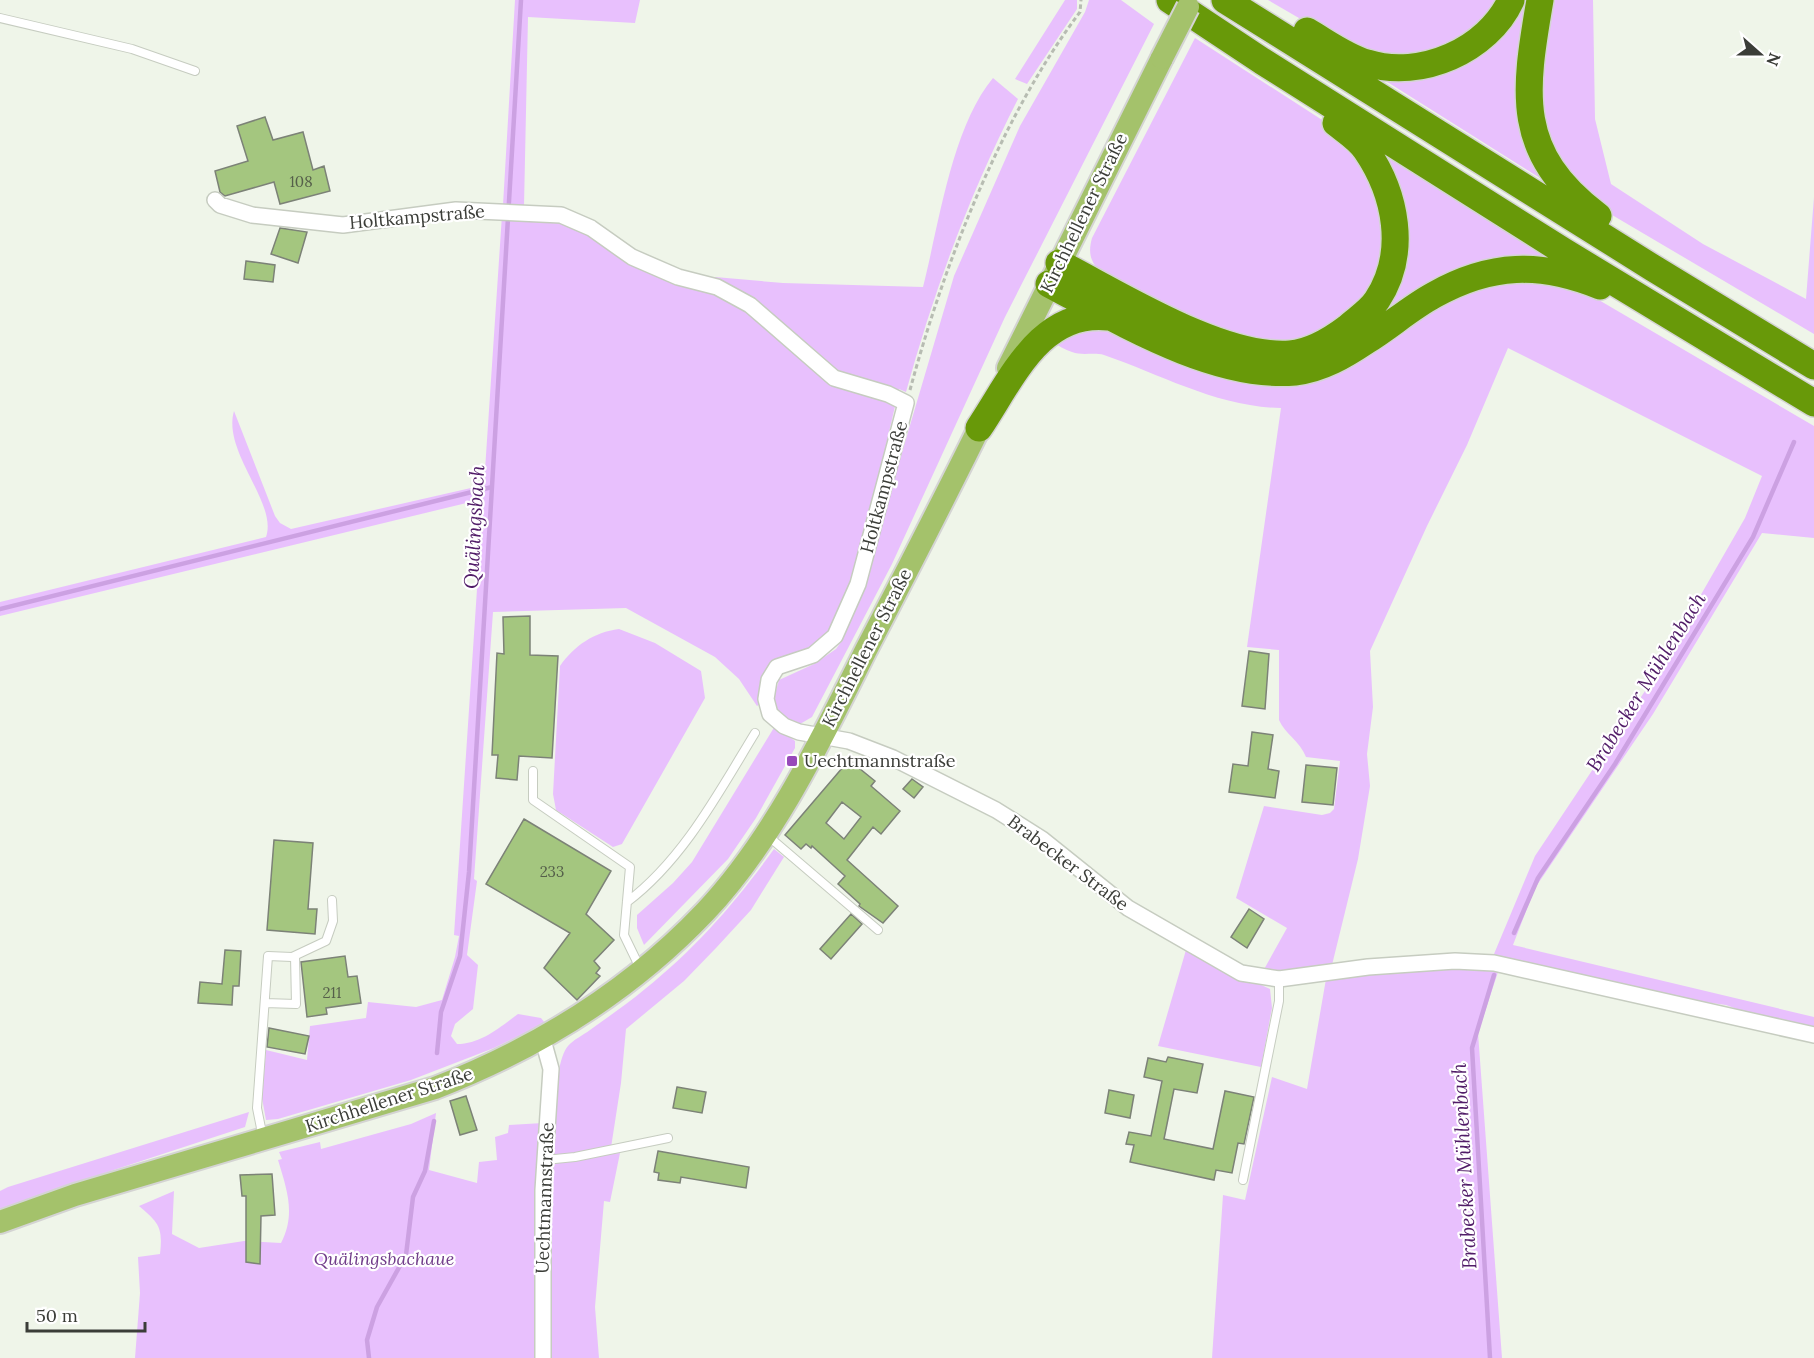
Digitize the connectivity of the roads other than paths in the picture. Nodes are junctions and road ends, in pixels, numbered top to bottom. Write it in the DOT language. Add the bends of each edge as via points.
graph roads {
  1 [pos="1170,0"];
  2 [pos="1191,0"];
  3 [pos="1225,0"];
  4 [pos="1254,0"];
  5 [pos="1511,0"];
  6 [pos="1540,0"];
  7 [pos="0,18"];
  8 [pos="1262,61"];
  9 [pos="195,71"];
  10 [pos="215,200"];
  11 [pos="1653,268"];
  12 [pos="1054,274"];
  13 [pos="1114,318"];
  14 [pos="1719,347"];
  15 [pos="1814,366"];
  16 [pos="1814,403"];
  17 [pos="979,428"];
  18 [pos="755,733"];
  19 [pos="822,736"];
  20 [pos="533,771"];
  21 [pos="765,834"];
  22 [pos="332,900"];
  23 [pos="627,902"];
  24 [pos="878,930"];
  25 [pos="295,956"];
  26 [pos="642,972"];
  27 [pos="1279,979"];
  28 [pos="265,1003"];
  29 [pos="1814,1035"];
  30 [pos="543,1040"];
  31 [pos="668,1138"];
  32 [pos="263,1139"];
  33 [pos="545,1160"];
  34 [pos="1243,1180"];
  35 [pos="0,1222"];
  36 [pos="543,1358"];
  1 -- 8 [label="highway"];
  2 -- 12 [label="main road, Kirchhellener Straße, bridge"];
  3 -- 11 [label="highway"];
  4 -- 5 [label="highway" via="1367,63 1400,67 1424,64 1468,49 1484,37"];
  6 -- 11 [label="highway" via="1529,66 1529,105 1536,138 1549,167 1570,195 1644,247"];
  7 -- 9 [label="lane" via="132,49"];
  8 -- 12 [label="highway" via="1286,90 1329,118 1365,149 1389,191 1395,242 1388,280 1369,309 1329,341 1292,354 1257,353 1221,343"];
  8 -- 14 [label="highway"];
  10 -- 19 [label="street, Holtkampstraße" via="252,215 343,225 456,210 561,215 591,228 632,257 678,277 717,287 750,305 834,378 888,394 906,404 858,584 835,636 813,655 777,667 769,680 766,699 770,714 784,726"];
  11 -- 15 [label="highway"];
  12 -- 13 [label="highway"];
  12 -- 17 [label="main road, Kirchhellener Straße"];
  13 -- 14 [label="highway" via="1215,361 1259,371 1299,372 1337,360 1433,295 1461,282 1508,269 1532,268 1554,270 1599,286 1684,340"];
  13 -- 17 [label="highway" via="1096,315 1072,319 1052,329 1027,356"];
  14 -- 16 [label="highway"];
  17 -- 19 [label="main road, Kirchhellener Straße"];
  18 -- 23 [label="lane" via="702,819 648,886"];
  19 -- 21 [label="main road, Kirchhellener Straße"];
  19 -- 27 [label="street, Brabecker Straße" via="849,741 893,758 996,810 1042,839 1137,913 1241,973"];
  20 -- 23 [label="lane" via="533,800 630,867"];
  21 -- 24 [label="lane"];
  21 -- 26 [label="main road, Kirchhellener Straße" via="706,911"];
  22 -- 25 [label="lane" via="333,921 326,941"];
  23 -- 26 [label="lane" via="624,935"];
  25 -- 28 [label="lane" via="268,956"];
  25 -- 28 [label="lane" via="296,1004"];
  26 -- 30 [label="main road, Kirchhellener Straße"];
  27 -- 29 [label="street, Brabecker Straße" via="1411,964 1494,963"];
  27 -- 34 [label="lane" via="1279,1000"];
  28 -- 32 [label="lane" via="257,1108"];
  30 -- 32 [label="main road, Kirchhellener Straße" via="435,1088"];
  30 -- 33 [label="street, Uechtmannstraße" via="551,1069"];
  31 -- 33 [label="lane"];
  32 -- 35 [label="main road, Kirchhellener Straße" via="75,1195"];
  33 -- 36 [label="street, Uechtmannstraße"];
}
